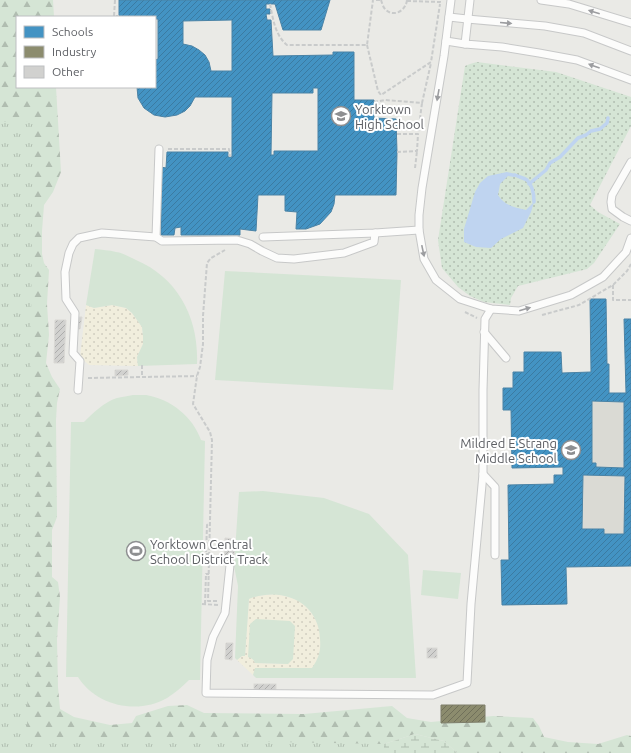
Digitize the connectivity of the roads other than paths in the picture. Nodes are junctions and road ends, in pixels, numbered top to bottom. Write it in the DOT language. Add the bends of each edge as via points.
graph roads {
  1 [pos="451,0"];
  2 [pos="470,0"];
  3 [pos="541,0"];
  4 [pos="449,16"];
  5 [pos="467,19"];
  6 [pos="631,23"];
  7 [pos="446,41"];
  8 [pos="465,44"];
  9 [pos="631,51"];
  10 [pos="631,80"];
  11 [pos="158,149"];
  12 [pos="631,162"];
  13 [pos="631,221"];
  14 [pos="418,230"];
  15 [pos="375,233"];
  16 [pos="263,236"];
  17 [pos="156,237"];
  18 [pos="631,238"];
  19 [pos="491,309"];
  20 [pos="484,332"];
  21 [pos="506,358"];
  22 [pos="78,390"];
  23 [pos="483,474"];
  24 [pos="495,555"];
  25 [pos="230,566"];
  1 -- 4 [label="lane"];
  2 -- 5 [label="lane"];
  6 -- 3 [label="lane, one-way" via="569,4"];
  4 -- 5 [label="lane"];
  4 -- 7 [label="lane"];
  5 -- 8 [label="lane"];
  5 -- 9 [label="lane, one-way" via="546,26 584,33"];
  7 -- 8 [label="lane"];
  7 -- 14 [label="lane, one-way" via="422,188"];
  10 -- 8 [label="lane, one-way" via="577,60 539,52"];
  11 -- 17 [label="lane"];
  12 -- 13 [label="lane" via="612,195 611,202 612,209"];
  14 -- 15 [label="lane"];
  14 -- 19 [label="lane, one-way" via="424,259 436,280 460,299"];
  15 -- 16 [label="lane"];
  15 -- 17 [label="lane" via="374,242 344,253 294,259 277,258 237,240 162,241"];
  17 -- 22 [label="lane" via="102,233 79,238 73,244 65,272 66,299 75,313 73,353 80,361"];
  19 -- 18 [label="lane, one-way" via="519,310 571,295 603,277 626,252"];
  19 -- 20 [label="lane" via="485,319"];
  20 -- 21 [label="lane"];
  20 -- 23 [label="lane"];
  23 -- 24 [label="lane" via="495,487"];
  23 -- 25 [label="lane" via="471,604 467,683 433,695 206,693 212,637 225,613"];
}
